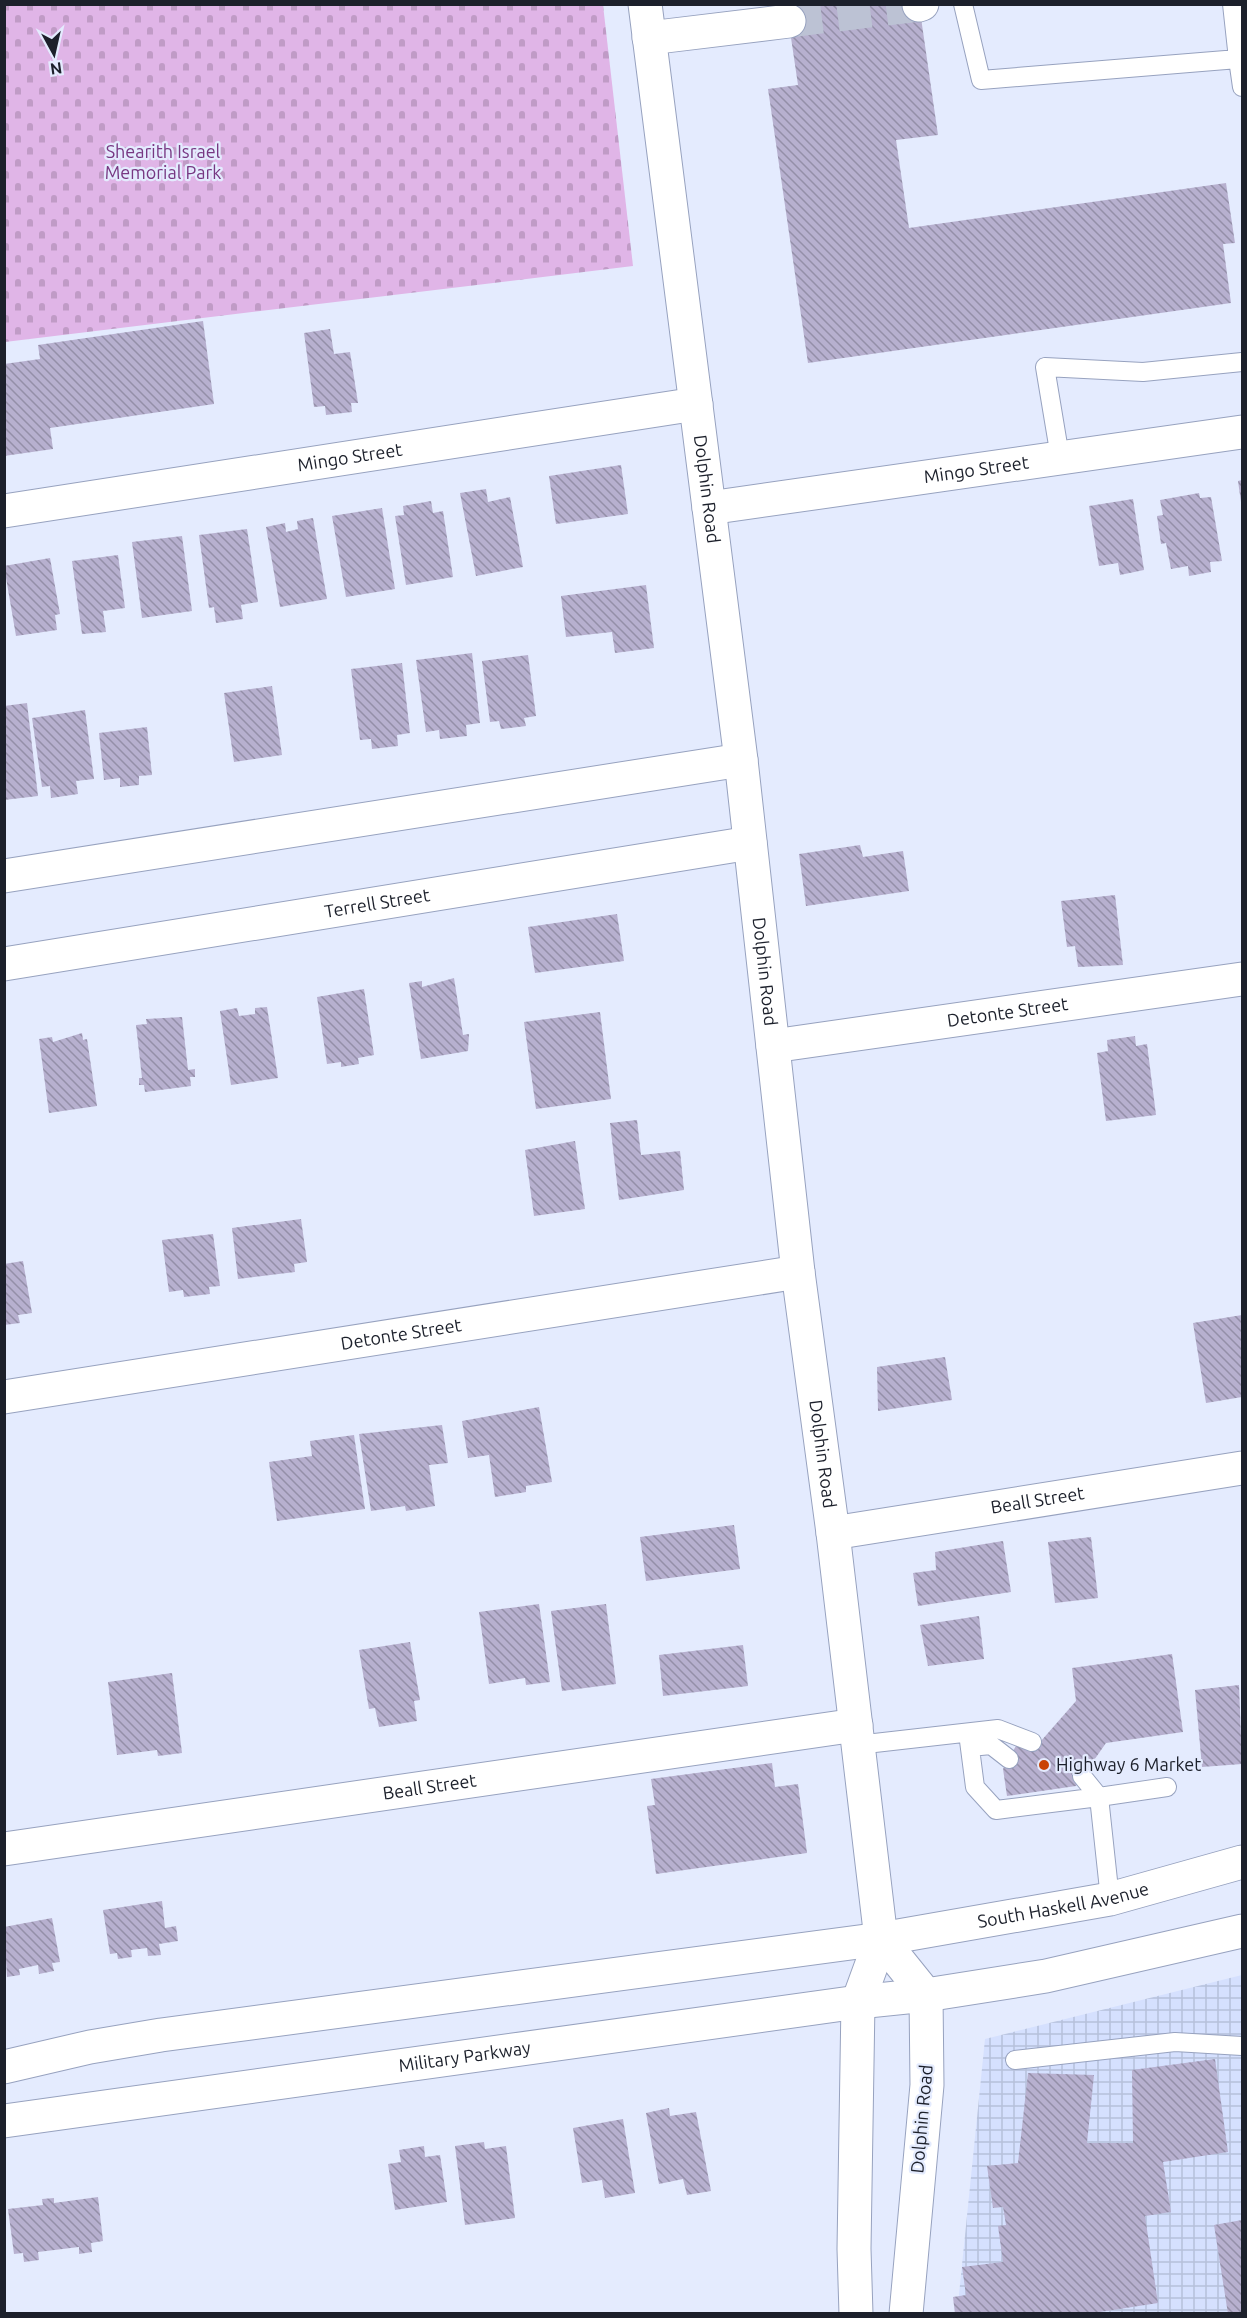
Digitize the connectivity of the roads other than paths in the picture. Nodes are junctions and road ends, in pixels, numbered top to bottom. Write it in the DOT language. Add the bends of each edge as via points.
graph roads {
  1 [pos="645,4"];
  2 [pos="963,4"];
  3 [pos="1232,4"];
  4 [pos="789,21"];
  5 [pos="650,39"];
  6 [pos="1238,59"];
  7 [pos="1242,87"];
  8 [pos="1242,362"];
  9 [pos="696,404"];
  10 [pos="1242,432"];
  11 [pos="1060,457"];
  12 [pos="709,508"];
  13 [pos="4,511"];
  14 [pos="741,760"];
  15 [pos="750,843"];
  16 [pos="4,876"];
  17 [pos="4,964"];
  18 [pos="1242,979"];
  19 [pos="773,1046"];
  20 [pos="798,1272"];
  21 [pos="4,1397"];
  22 [pos="1242,1468"];
  23 [pos="833,1533"];
  24 [pos="856,1735"];
  25 [pos="969,1740"];
  26 [pos="1032,1742"];
  27 [pos="1009,1759"];
  28 [pos="1082,1776"];
  29 [pos="1167,1787"];
  30 [pos="1049,1790"];
  31 [pos="1099,1797"];
  32 [pos="1064,1802"];
  33 [pos="4,1849"];
  34 [pos="1242,1862"];
  35 [pos="1110,1899"];
  36 [pos="1242,1931"];
  37 [pos="881,1939"];
  38 [pos="926,1995"];
  39 [pos="858,2002"];
  40 [pos="1242,2046"];
  41 [pos="1015,2060"];
  42 [pos="4,2067"];
  43 [pos="4,2121"];
  44 [pos="856,2313"];
  45 [pos="906,2313"];
  1 -- 5 [label="street, Dolphin Road"];
  2 -- 6 [label="lane" via="981,80"];
  3 -- 6 [label="lane"];
  4 -- 5 [label="street"];
  5 -- 9 [label="street, Dolphin Road"];
  6 -- 7 [label="lane"];
  8 -- 11 [label="lane" via="1143,372 1045,367"];
  9 -- 12 [label="street, Dolphin Road"];
  9 -- 13 [label="street, Mingo Street"];
  10 -- 11 [label="street, Mingo Street"];
  11 -- 12 [label="street, Mingo Street"];
  12 -- 14 [label="street, Dolphin Road"];
  14 -- 15 [label="street, Dolphin Road"];
  14 -- 16 [label="street"];
  15 -- 17 [label="street, Terrell Street"];
  15 -- 19 [label="street, Dolphin Road"];
  18 -- 19 [label="street, Detonte Street"];
  19 -- 20 [label="street, Dolphin Road"];
  20 -- 21 [label="street, Detonte Street"];
  20 -- 23 [label="street, Dolphin Road"];
  22 -- 23 [label="street, Beall Street"];
  23 -- 24 [label="street, Dolphin Road"];
  24 -- 25 [label="lane"];
  24 -- 33 [label="street, Beall Street"];
  24 -- 37 [label="street, Dolphin Road"];
  25 -- 26 [label="lane" via="998,1729"];
  25 -- 27 [label="lane" via="991,1745"];
  25 -- 32 [label="lane" via="975,1787 996,1809"];
  28 -- 31 [label="lane"];
  29 -- 31 [label="lane"];
  30 -- 32 [label="lane"];
  31 -- 32 [label="lane"];
  31 -- 35 [label="lane"];
  34 -- 35 [label="street, South Haskell Avenue"];
  35 -- 37 [label="street, South Haskell Avenue"];
  36 -- 38 [label="street" via="1046,1976"];
  37 -- 38 [label="street"];
  37 -- 39 [label="street, Dolphin Road"];
  37 -- 42 [label="street" via="161,2035"];
  38 -- 39 [label="street, Military Parkway"];
  38 -- 45 [label="street, Dolphin Road" via="927,2085"];
  39 -- 43 [label="street, Military Parkway"];
  39 -- 44 [label="street, Dolphin Road"];
  40 -- 41 [label="lane" via="1175,2042"];
}
